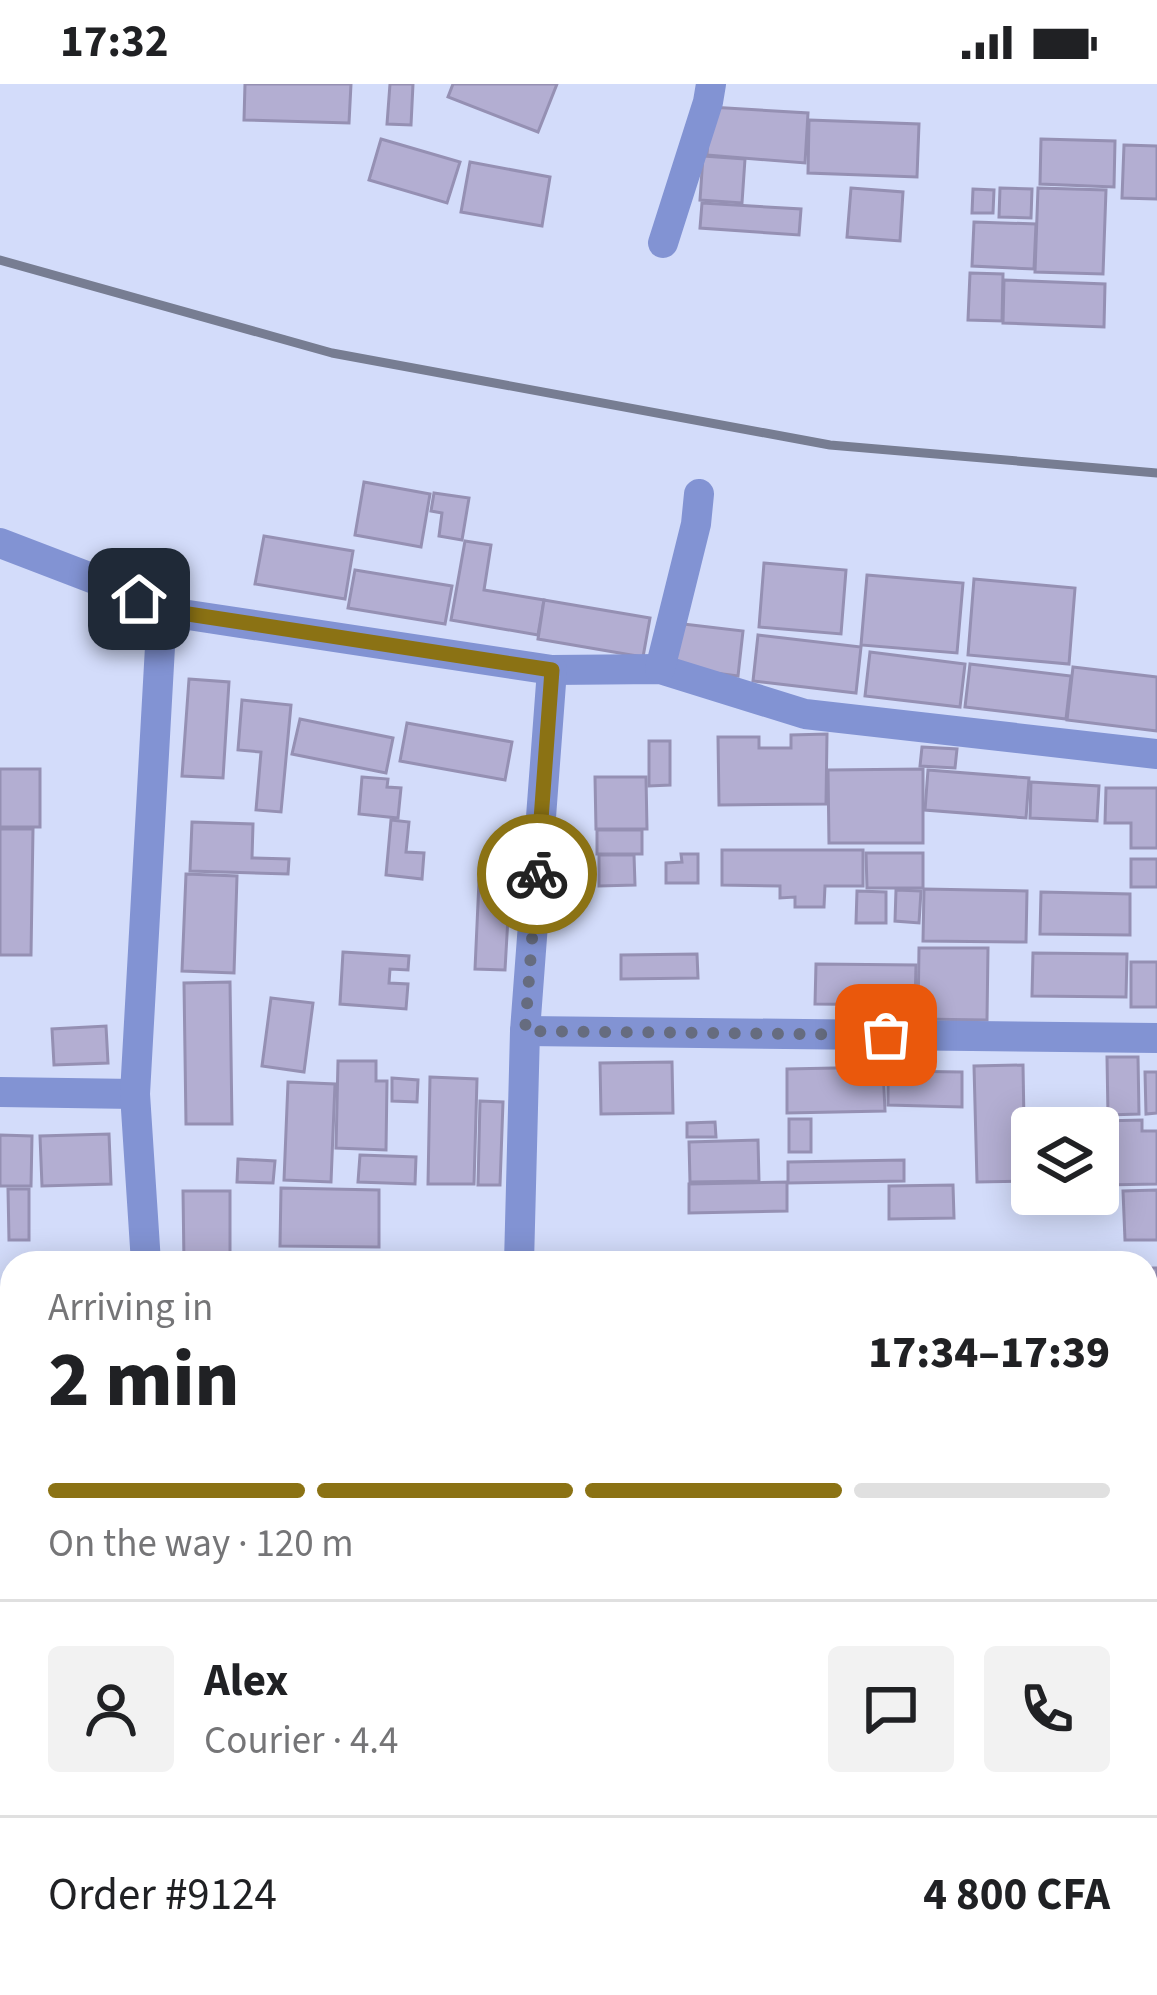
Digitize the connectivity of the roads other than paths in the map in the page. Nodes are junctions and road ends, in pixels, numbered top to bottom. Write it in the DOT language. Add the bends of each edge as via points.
graph roads {
  1 [pos="711,84"];
  2 [pos="663,243"];
  3 [pos="699,494"];
  4 [pos="0,543"];
  5 [pos="162,610"];
  6 [pos="660,669"];
  7 [pos="552,670"];
  8 [pos="1157,754"];
  9 [pos="525,1031"];
  10 [pos="1157,1038"];
  11 [pos="0,1092"];
  12 [pos="135,1094"];
  13 [pos="145,1251"];
  14 [pos="519,1251"];
  1 -- 2 [label="street"];
  3 -- 6 [label="street"];
  4 -- 5 [label="street"];
  5 -- 7 [label="street"];
  5 -- 12 [label="street"];
  6 -- 7 [label="street"];
  6 -- 8 [label="street" via="805,714"];
  7 -- 9 [label="street"];
  9 -- 10 [label="street"];
  9 -- 14 [label="street"];
  11 -- 12 [label="street"];
  12 -- 13 [label="street"];
}
